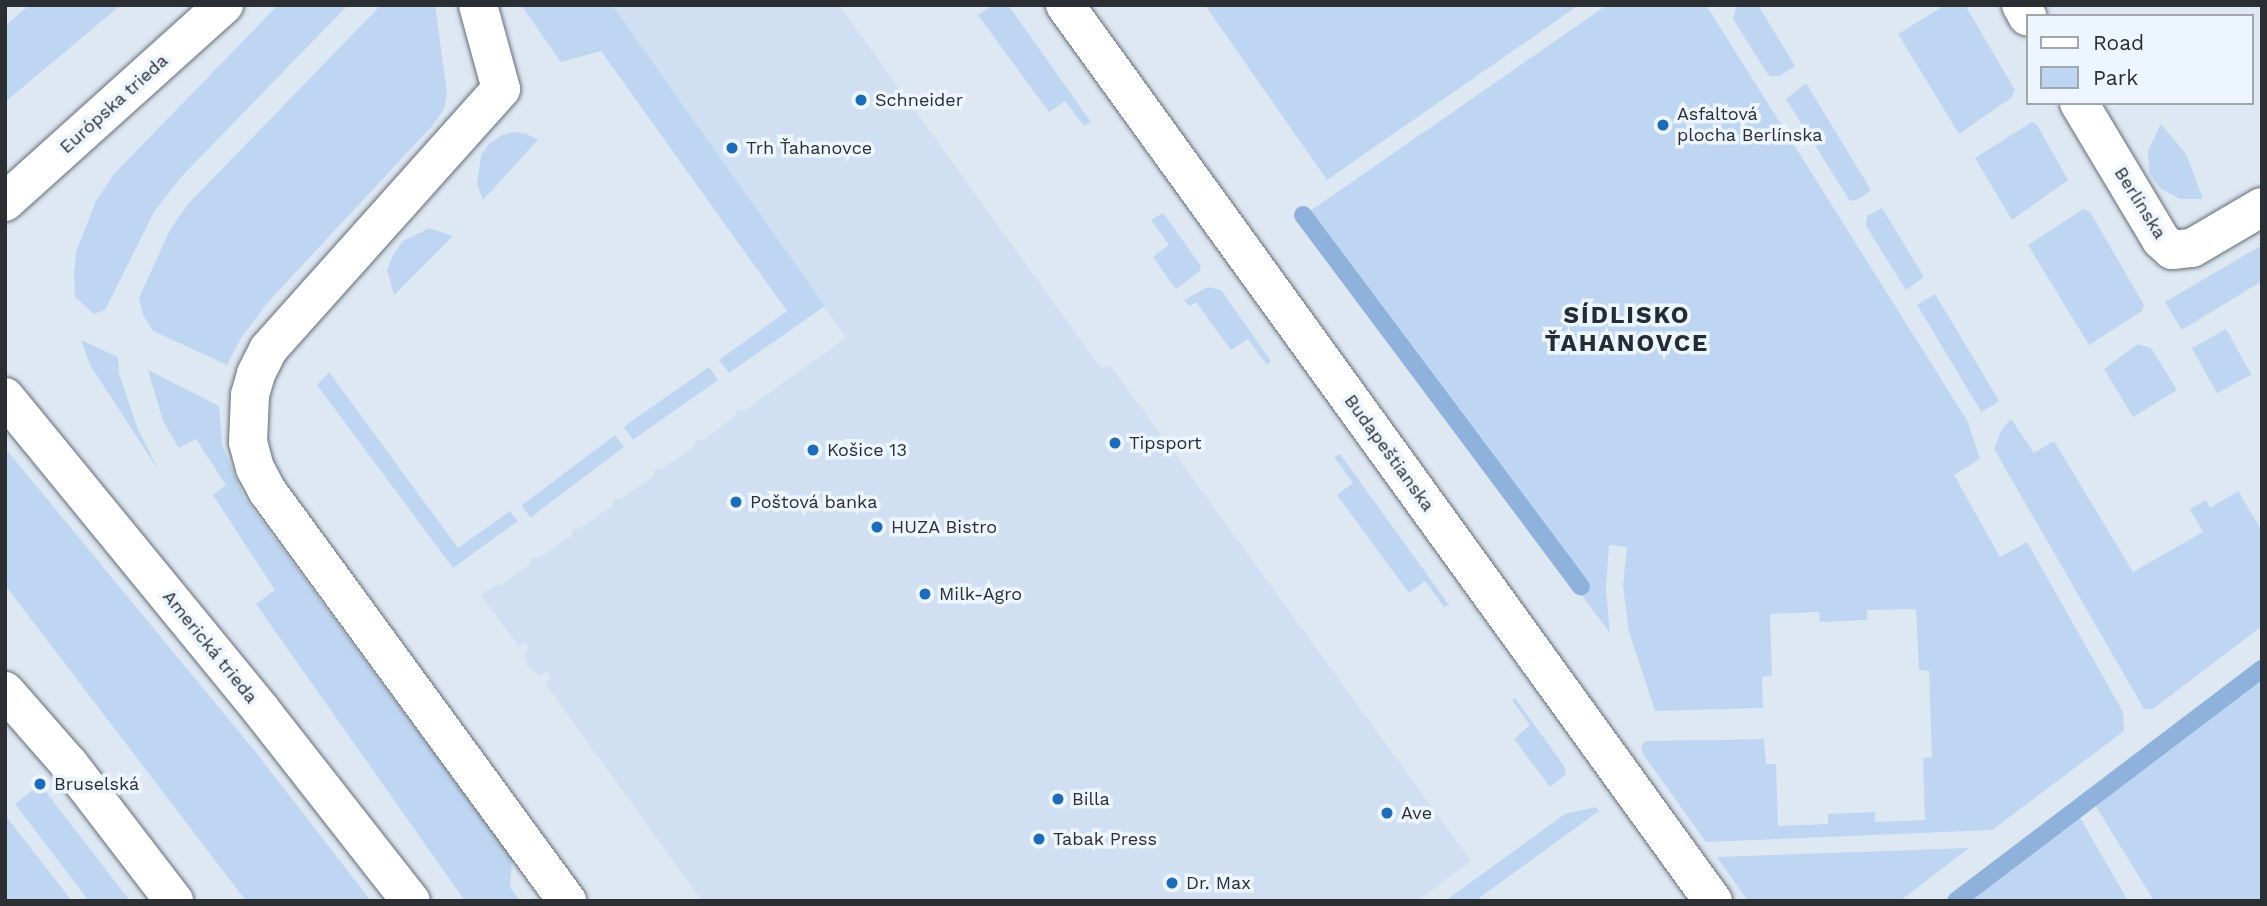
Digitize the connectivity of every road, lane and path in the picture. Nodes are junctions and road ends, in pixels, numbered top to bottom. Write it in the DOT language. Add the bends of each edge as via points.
graph roads {
  1 [pos="224,5"];
  2 [pos="478,5"];
  3 [pos="1065,5"];
  4 [pos="2080,105"];
  5 [pos="5,202"];
  6 [pos="2262,208"];
  7 [pos="5,397"];
  8 [pos="5,691"];
  9 [pos="174,901"];
  10 [pos="411,901"];
  11 [pos="567,901"];
  12 [pos="1713,901"];
  1 -- 5 [label="street, Európska trieda"];
  2 -- 11 [label="street" via="500,89 268,351 250,396 248,442 268,492"];
  3 -- 12 [label="street, Budapeštianska"];
  4 -- 6 [label="street, Berlínska" via="2161,240 2172,250 2192,248"];
  7 -- 10 [label="street, Americká trieda" via="261,709"];
  8 -- 9 [label="street" via="69,764"];
}
